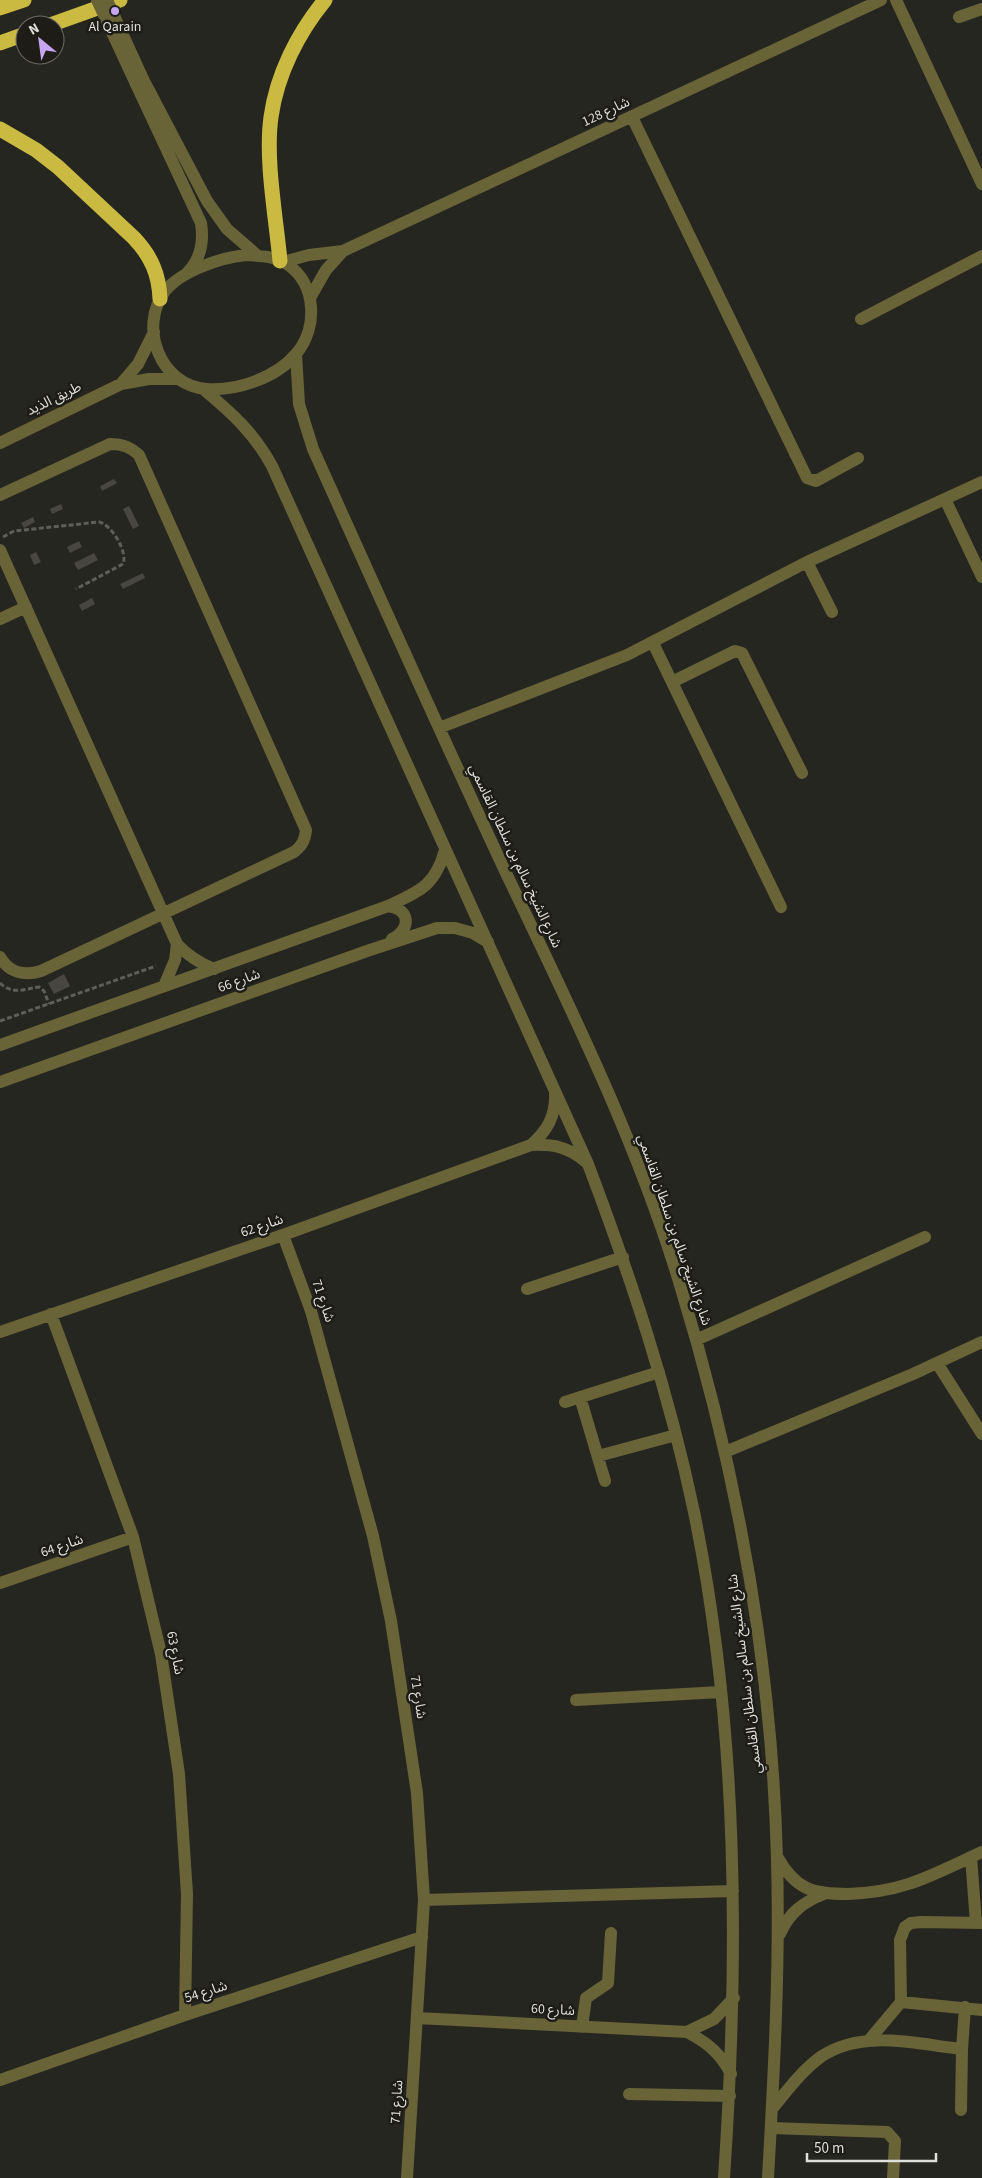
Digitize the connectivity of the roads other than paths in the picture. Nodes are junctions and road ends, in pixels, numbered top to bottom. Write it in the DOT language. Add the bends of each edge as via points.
graph roads {
  1 [pos="24,0"];
  2 [pos="97,0"];
  3 [pos="106,0"];
  4 [pos="120,0"];
  5 [pos="325,0"];
  6 [pos="881,0"];
  7 [pos="896,0"];
  8 [pos="0,8"];
  9 [pos="982,9"];
  10 [pos="959,17"];
  11 [pos="65,20"];
  12 [pos="15,38"];
  13 [pos="0,43"];
  14 [pos="140,82"];
  15 [pos="632,117"];
  16 [pos="0,129"];
  17 [pos="982,184"];
  18 [pos="343,252"];
  19 [pos="258,256"];
  20 [pos="982,256"];
  21 [pos="282,262"];
  22 [pos="184,276"];
  23 [pos="310,298"];
  24 [pos="160,299"];
  25 [pos="860,319"];
  26 [pos="154,332"];
  27 [pos="296,354"];
  28 [pos="178,380"];
  29 [pos="121,384"];
  30 [pos="203,389"];
  31 [pos="0,442"];
  32 [pos="858,458"];
  33 [pos="982,482"];
  34 [pos="0,495"];
  35 [pos="945,499"];
  36 [pos="0,550"];
  37 [pos="807,562"];
  38 [pos="982,577"];
  39 [pos="26,607"];
  40 [pos="832,612"];
  41 [pos="0,620"];
  42 [pos="653,643"];
  43 [pos="672,682"];
  44 [pos="438,728"];
  45 [pos="802,773"];
  46 [pos="445,850"];
  47 [pos="388,906"];
  48 [pos="781,907"];
  49 [pos="163,913"];
  50 [pos="488,942"];
  51 [pos="177,944"];
  52 [pos="367,951"];
  53 [pos="0,957"];
  54 [pos="214,969"];
  55 [pos="164,986"];
  56 [pos="0,1045"];
  57 [pos="0,1082"];
  58 [pos="554,1087"];
  59 [pos="531,1145"];
  60 [pos="588,1164"];
  61 [pos="283,1235"];
  62 [pos="925,1237"];
  63 [pos="623,1257"];
  64 [pos="527,1289"];
  65 [pos="51,1314"];
  66 [pos="0,1332"];
  67 [pos="696,1340"];
  68 [pos="982,1342"];
  69 [pos="937,1362"];
  70 [pos="659,1372"];
  71 [pos="580,1397"];
  72 [pos="565,1402"];
  73 [pos="982,1434"];
  74 [pos="676,1435"];
  75 [pos="725,1452"];
  76 [pos="598,1456"];
  77 [pos="605,1481"];
  78 [pos="133,1537"];
  79 [pos="0,1583"];
  80 [pos="721,1692"];
  81 [pos="576,1700"];
  82 [pos="976,1854"];
  83 [pos="777,1855"];
  84 [pos="734,1891"];
  85 [pos="824,1894"];
  86 [pos="424,1900"];
  87 [pos="979,1923"];
  88 [pos="611,1933"];
  89 [pos="422,1937"];
  90 [pos="778,1937"];
  91 [pos="734,1998"];
  92 [pos="901,2002"];
  93 [pos="965,2007"];
  94 [pos="982,2010"];
  95 [pos="185,2015"];
  96 [pos="417,2018"];
  97 [pos="582,2027"];
  98 [pos="687,2032"];
  99 [pos="870,2039"];
  100 [pos="962,2049"];
  101 [pos="731,2076"];
  102 [pos="0,2080"];
  103 [pos="630,2094"];
  104 [pos="730,2096"];
  105 [pos="772,2109"];
  106 [pos="961,2110"];
  107 [pos="770,2128"];
  108 [pos="407,2178"];
  109 [pos="724,2178"];
  110 [pos="768,2178"];
  111 [pos="894,2178"];
  1 -- 8 [label="highway"];
  2 -- 14 [label="street, bridge"];
  3 -- 14 [label="street, bridge"];
  4 -- 11 [label="highway"];
  5 -- 21 [label="highway" via="312,15 294,47 280,81 271,117 270,155"];
  6 -- 15 [label="street, شارع 128"];
  7 -- 17 [label="street"];
  9 -- 10 [label="street"];
  12 -- 13 [label="highway"];
  14 -- 19 [label="street" via="207,201 227,229"];
  14 -- 22 [label="street" via="201,223 200,253"];
  15 -- 18 [label="street, شارع 128"];
  15 -- 32 [label="street" via="807,478 816,481"];
  16 -- 24 [label="highway" via="58,167 138,243 155,270"];
  18 -- 21 [label="street, شارع 128" via="309,255"];
  18 -- 23 [label="street, شارع 128" via="326,270"];
  19 -- 21 [label="street"];
  19 -- 22 [label="street" via="235,256"];
  20 -- 25 [label="street"];
  21 -- 23 [label="street" via="302,278"];
  22 -- 24 [label="street" via="174,282"];
  23 -- 27 [label="street" via="312,309 308,332"];
  24 -- 26 [label="street"];
  26 -- 28 [label="street" via="163,364"];
  26 -- 29 [label="street, طريق الذيد" via="138,364"];
  27 -- 30 [label="street" via="262,378 230,387"];
  27 -- 44 [label="street, شارع الشيخ سالم بن سلطان القاسمي" via="300,404 313,449"];
  28 -- 29 [label="street, طريق الذيد" via="149,379"];
  28 -- 30 [label="street"];
  29 -- 31 [label="street, طريق الذيد"];
  30 -- 46 [label="street, شارع الشيخ سالم بن سلطان القاسمي" via="247,428 272,466"];
  33 -- 35 [label="street"];
  34 -- 49 [label="street" via="110,444 121,444 139,455 303,821 305,839 294,852"];
  35 -- 37 [label="street"];
  35 -- 38 [label="street"];
  36 -- 39 [label="street"];
  37 -- 40 [label="street"];
  37 -- 42 [label="street"];
  39 -- 41 [label="street"];
  39 -- 49 [label="street"];
  42 -- 43 [label="street"];
  42 -- 44 [label="street" via="602,666"];
  43 -- 45 [label="street" via="735,651 742,654"];
  43 -- 48 [label="street"];
  44 -- 67 [label="street, شارع الشيخ سالم بن سلطان القاسمي" via="618,1115 650,1197"];
  46 -- 47 [label="street, شارع 66" via="435,876 426,886"];
  46 -- 50 [label="street, شارع الشيخ سالم بن سلطان القاسمي"];
  47 -- 52 [label="street" via="402,911 406,925 397,937"];
  47 -- 54 [label="street, شارع 66"];
  49 -- 51 [label="street"];
  49 -- 53 [label="street" via="31,974 11,970"];
  50 -- 52 [label="street, شارع 66" via="455,928 437,928"];
  50 -- 58 [label="street, شارع الشيخ سالم بن سلطان القاسمي"];
  51 -- 54 [label="street" via="194,959"];
  51 -- 55 [label="street" via="175,960"];
  52 -- 57 [label="street, شارع 66"];
  54 -- 55 [label="street, شارع 66"];
  55 -- 56 [label="street, شارع 66"];
  58 -- 59 [label="street, شارع 62" via="556,1104 552,1120"];
  58 -- 60 [label="street, شارع الشيخ سالم بن سلطان القاسمي"];
  59 -- 60 [label="street, شارع 62" via="562,1147"];
  59 -- 61 [label="street, شارع 62"];
  60 -- 63 [label="street, شارع الشيخ سالم بن سلطان القاسمي"];
  61 -- 65 [label="street, شارع 62"];
  61 -- 86 [label="street, شارع 71" via="311,1311 373,1536 391,1621 417,1793"];
  62 -- 67 [label="street"];
  63 -- 64 [label="street"];
  63 -- 70 [label="street, شارع الشيخ سالم بن سلطان القاسمي"];
  65 -- 66 [label="street, شارع 62"];
  65 -- 78 [label="street, شارع 63"];
  67 -- 75 [label="street, شارع الشيخ سالم بن سلطان القاسمي"];
  68 -- 69 [label="street"];
  69 -- 73 [label="street"];
  69 -- 75 [label="street"];
  70 -- 71 [label="street"];
  70 -- 74 [label="street, شارع الشيخ سالم بن سلطان القاسمي"];
  71 -- 72 [label="street"];
  71 -- 76 [label="street"];
  74 -- 76 [label="street"];
  74 -- 80 [label="street, شارع الشيخ سالم بن سلطان القاسمي" via="694,1513"];
  75 -- 83 [label="street, شارع الشيخ سالم بن سلطان القاسمي" via="755,1612 766,1702"];
  76 -- 77 [label="street"];
  78 -- 79 [label="street, شارع 64"];
  78 -- 95 [label="street, شارع 63" via="161,1654 179,1774 187,1894"];
  80 -- 81 [label="street"];
  80 -- 84 [label="street, شارع الشيخ سالم بن سلطان القاسمي"];
  82 -- 85 [label="street" via="899,1888"];
  82 -- 87 [label="street"];
  83 -- 85 [label="street" via="795,1881"];
  83 -- 90 [label="street, شارع الشيخ سالم بن سلطان القاسمي"];
  84 -- 86 [label="street"];
  84 -- 91 [label="street, شارع الشيخ سالم بن سلطان القاسمي"];
  85 -- 90 [label="street" via="796,1910"];
  86 -- 89 [label="street, شارع 71"];
  87 -- 92 [label="street" via="921,1922 905,1926 900,1940"];
  88 -- 97 [label="street" via="610,1979 606,1986 586,1998"];
  89 -- 95 [label="street, شارع 54"];
  89 -- 96 [label="street, شارع 71"];
  90 -- 105 [label="street, شارع الشيخ سالم بن سلطان القاسمي"];
  91 -- 98 [label="street, شارع 60" via="714,2019"];
  91 -- 101 [label="street, شارع الشيخ سالم بن سلطان القاسمي"];
  92 -- 93 [label="street"];
  92 -- 99 [label="street"];
  93 -- 94 [label="street"];
  93 -- 100 [label="street"];
  95 -- 102 [label="street, شارع 54"];
  96 -- 97 [label="street, شارع 60"];
  96 -- 108 [label="street, شارع 71"];
  97 -- 98 [label="street, شارع 60"];
  98 -- 101 [label="street, شارع 60" via="714,2049"];
  99 -- 100 [label="street"];
  99 -- 105 [label="street" via="842,2046 822,2056"];
  100 -- 106 [label="street"];
  101 -- 104 [label="street, شارع الشيخ سالم بن سلطان القاسمي"];
  103 -- 104 [label="street"];
  104 -- 109 [label="street, شارع الشيخ سالم بن سلطان القاسمي"];
  105 -- 107 [label="street, شارع الشيخ سالم بن سلطان القاسمي"];
  107 -- 110 [label="street, شارع الشيخ سالم بن سلطان القاسمي"];
  107 -- 111 [label="street" via="887,2132 895,2141"];
}
